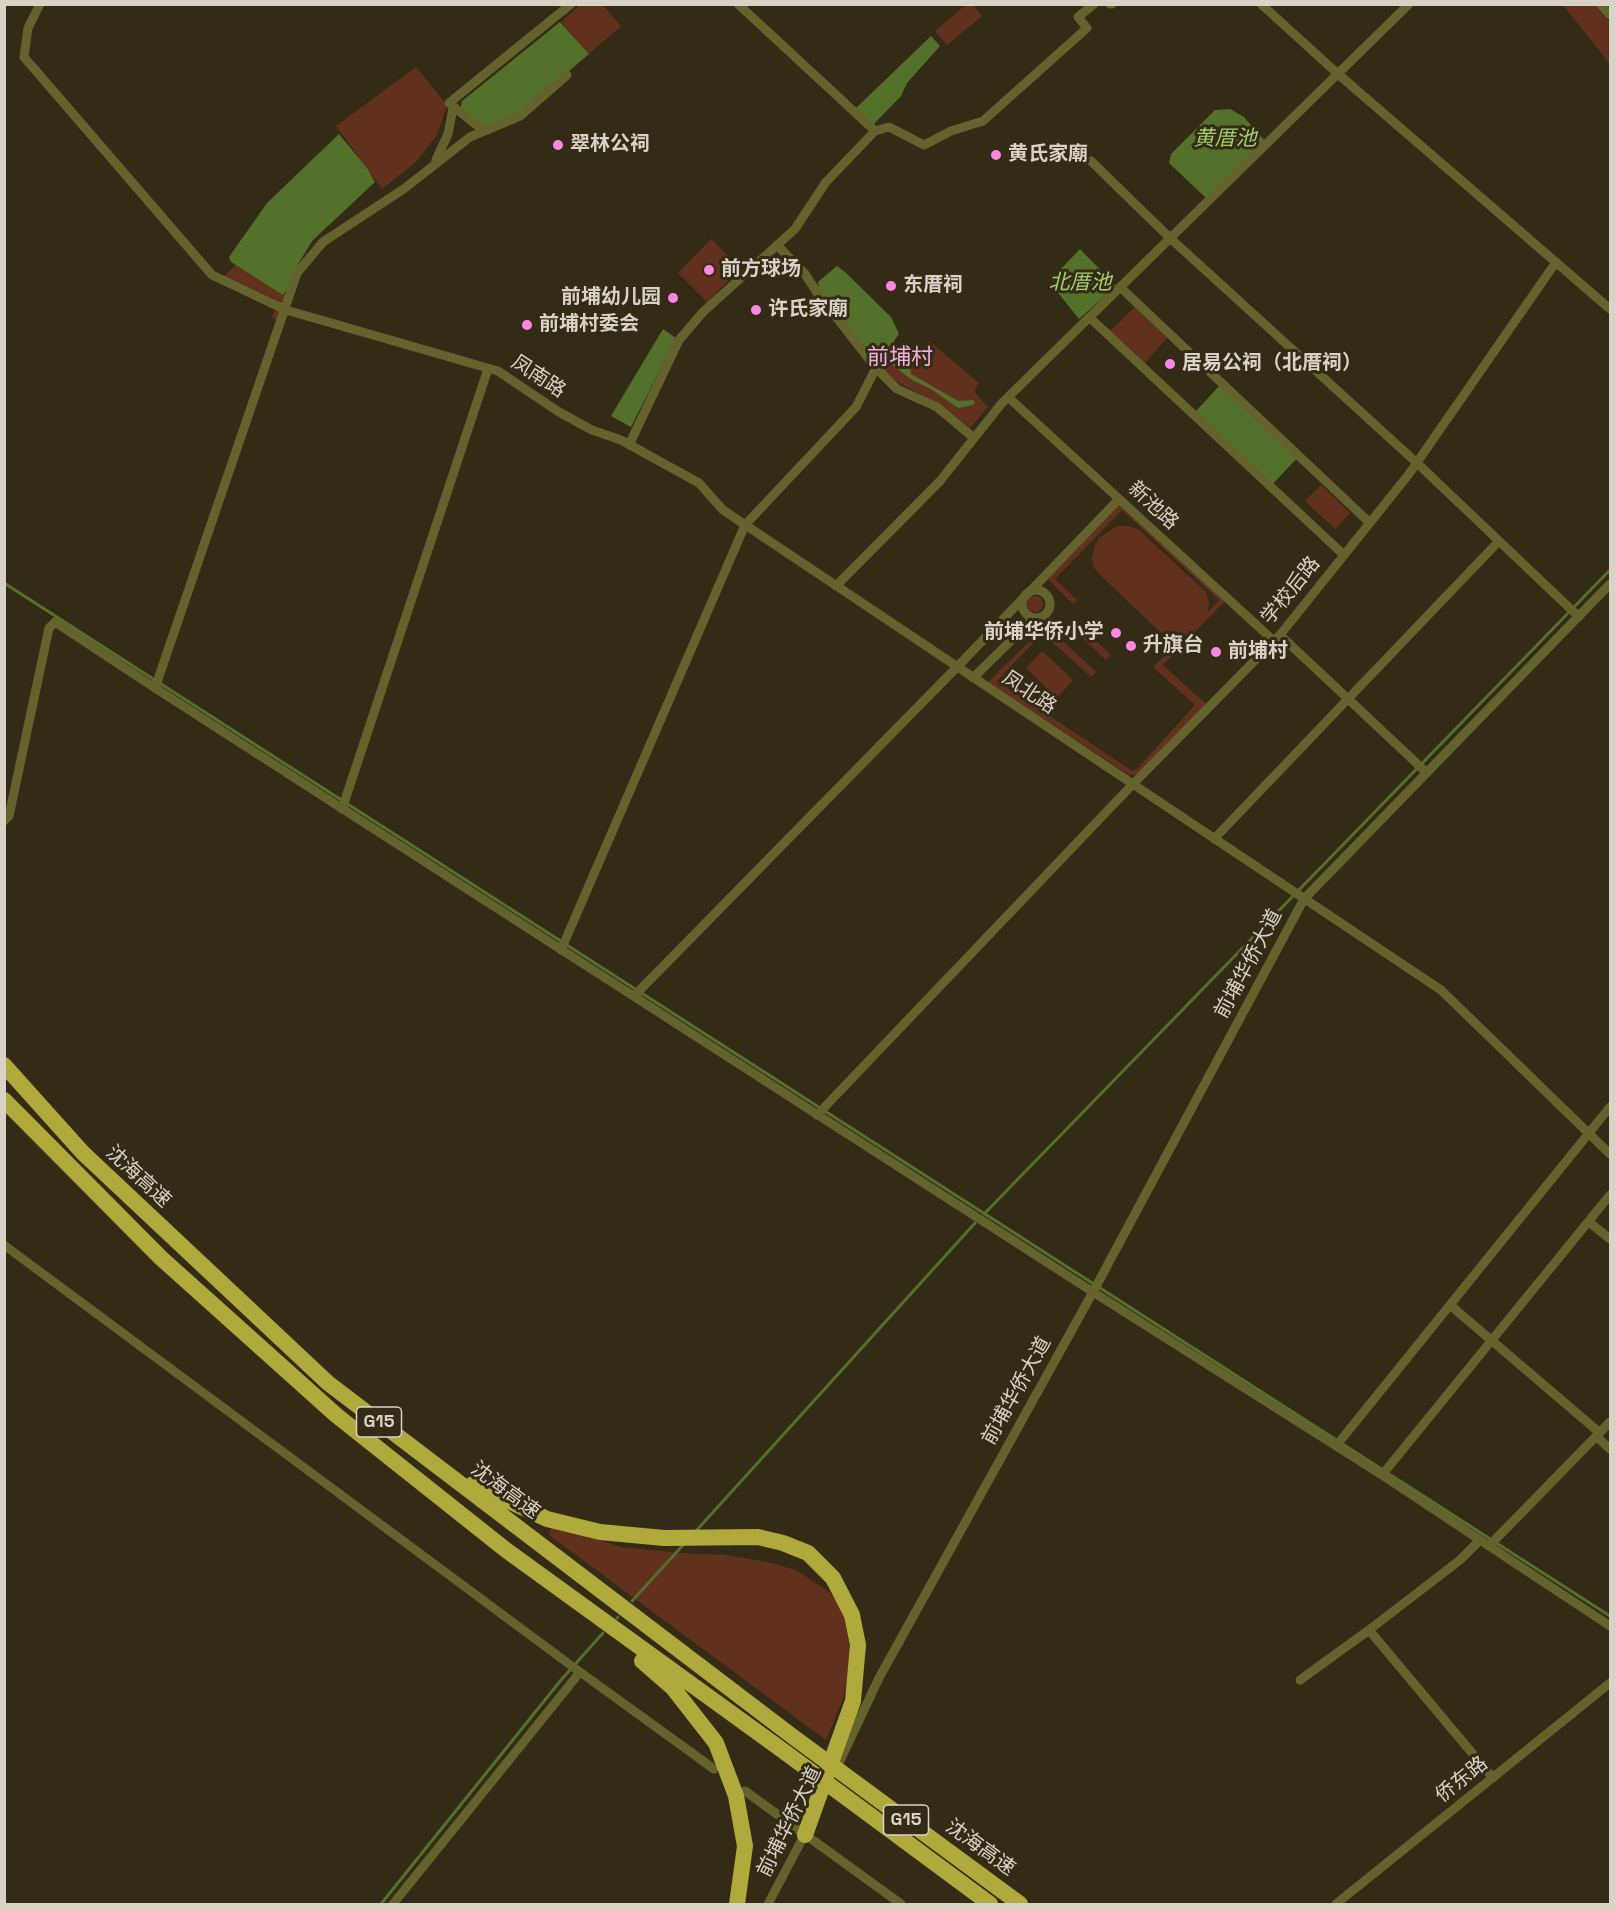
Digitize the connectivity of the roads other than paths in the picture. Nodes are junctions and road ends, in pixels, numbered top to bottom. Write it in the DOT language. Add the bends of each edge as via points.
graph roads {
  1 [pos="40,4"];
  2 [pos="571,4"];
  3 [pos="738,4"];
  4 [pos="1094,4"];
  5 [pos="1260,4"];
  6 [pos="1408,4"];
  7 [pos="1600,4"];
  8 [pos="1611,15"];
  9 [pos="1338,74"];
  10 [pos="567,75"];
  11 [pos="453,108"];
  12 [pos="484,131"];
  13 [pos="875,131"];
  14 [pos="1091,161"];
  15 [pos="429,169"];
  16 [pos="1170,238"];
  17 [pos="777,245"];
  18 [pos="1556,262"];
  19 [pos="1120,287"];
  20 [pos="1611,309"];
  21 [pos="286,310"];
  22 [pos="1089,317"];
  23 [pos="876,368"];
  24 [pos="488,369"];
  25 [pos="1008,397"];
  26 [pos="974,438"];
  27 [pos="629,445"];
  28 [pos="1417,463"];
  29 [pos="1119,499"];
  30 [pos="1370,523"];
  31 [pos="745,525"];
  32 [pos="1499,541"];
  33 [pos="1344,555"];
  34 [pos="1611,584"];
  35 [pos="836,585"];
  36 [pos="1026,595"];
  37 [pos="1574,612"];
  38 [pos="1034,618"];
  39 [pos="1277,638"];
  40 [pos="957,667"];
  41 [pos="974,678"];
  42 [pos="157,684"];
  43 [pos="1348,699"];
  44 [pos="1422,768"];
  45 [pos="1133,784"];
  46 [pos="344,804"];
  47 [pos="4,821"];
  48 [pos="1214,838"];
  49 [pos="1299,895"];
  50 [pos="563,945"];
  51 [pos="637,993"];
  52 [pos="4,1065"];
  53 [pos="4,1100"];
  54 [pos="1611,1107"];
  55 [pos="820,1111"];
  56 [pos="1589,1134"];
  57 [pos="1611,1154"];
  58 [pos="1611,1195"];
  59 [pos="1589,1222"];
  60 [pos="1611,1239"];
  61 [pos="4,1245"];
  62 [pos="1095,1288"];
  63 [pos="1450,1305"];
  64 [pos="1492,1340"];
  65 [pos="1611,1422"];
  66 [pos="1598,1435"];
  67 [pos="1338,1443"];
  68 [pos="1611,1449"];
  69 [pos="434,1464"];
  70 [pos="1384,1472"];
  71 [pos="1480,1540"];
  72 [pos="1493,1543"];
  73 [pos="562,1591"];
  74 [pos="1611,1626"];
  75 [pos="1369,1630"];
  76 [pos="575,1669"];
  77 [pos="1300,1680"];
  78 [pos="1611,1683"];
  79 [pos="714,1769"];
  80 [pos="1493,1778"];
  81 [pos="745,1791"];
  82 [pos="805,1835"];
  83 [pos="393,1905"];
  84 [pos="737,1905"];
  85 [pos="768,1905"];
  86 [pos="901,1905"];
  87 [pos="990,1905"];
  88 [pos="1020,1905"];
  89 [pos="1336,1905"];
  1 -- 21 [label="street, 凤南路" via="28,28 24,57 212,275"];
  2 -- 12 [label="street" via="449,103"];
  3 -- 13 [label="street"];
  4 -- 13 [label="street" via="1078,17 1087,28 982,121 924,145 888,127"];
  5 -- 9 [label="street"];
  6 -- 9 [label="street"];
  7 -- 8 [label="street"];
  9 -- 16 [label="street"];
  9 -- 18 [label="street"];
  10 -- 12 [label="street" via="520,116"];
  11 -- 15 [label="street" via="441,154"];
  12 -- 15 [label="street"];
  13 -- 17 [label="street" via="826,182 795,229"];
  14 -- 16 [label="street"];
  15 -- 21 [label="street" via="323,242 297,273"];
  16 -- 19 [label="street"];
  16 -- 28 [label="street"];
  17 -- 23 [label="street" via="805,274"];
  17 -- 27 [label="street" via="703,312 679,340"];
  18 -- 20 [label="street"];
  18 -- 28 [label="street, 学校后路"];
  19 -- 22 [label="street"];
  19 -- 30 [label="street"];
  21 -- 24 [label="street, 凤南路"];
  21 -- 42 [label="street"];
  22 -- 25 [label="street"];
  22 -- 33 [label="street"];
  23 -- 26 [label="street" via="897,389 937,406"];
  23 -- 31 [label="street" via="856,407"];
  24 -- 27 [label="street, 凤南路" via="519,384 558,412"];
  24 -- 46 [label="street"];
  25 -- 26 [label="street"];
  25 -- 29 [label="street, 新池路"];
  26 -- 35 [label="street" via="940,481"];
  27 -- 31 [label="street, 凤南路" via="699,483 723,510"];
  28 -- 30 [label="street, 学校后路"];
  28 -- 32 [label="street"];
  29 -- 36 [label="street"];
  29 -- 39 [label="street, 新池路"];
  30 -- 33 [label="street, 学校后路"];
  31 -- 35 [label="street, 凤北路"];
  31 -- 50 [label="street"];
  32 -- 37 [label="street"];
  32 -- 43 [label="street"];
  33 -- 39 [label="street, 学校后路"];
  34 -- 37 [label="street, 前埔华侨大道"];
  35 -- 40 [label="street, 凤北路"];
  36 -- 38 [label="street" via="1023,608"];
  36 -- 38 [label="street" via="1039,590 1049,599 1047,612"];
  36 -- 40 [label="street"];
  37 -- 44 [label="street, 前埔华侨大道"];
  38 -- 41 [label="street"];
  39 -- 43 [label="street, 新池路"];
  39 -- 45 [label="street, 学校后路"];
  40 -- 41 [label="street, 凤北路"];
  40 -- 51 [label="street"];
  41 -- 45 [label="street, 凤北路"];
  42 -- 46 [label="street"];
  42 -- 47 [label="street" via="55,622 49,628 9,816"];
  43 -- 44 [label="street, 新池路"];
  43 -- 48 [label="street"];
  44 -- 49 [label="street, 前埔华侨大道"];
  45 -- 48 [label="street, 凤北路"];
  45 -- 55 [label="street, 学校后路"];
  46 -- 50 [label="street"];
  48 -- 49 [label="street, 凤北路"];
  49 -- 56 [label="street, 凤北路" via="1441,990"];
  49 -- 62 [label="street, 前埔华侨大道"];
  50 -- 51 [label="street"];
  51 -- 55 [label="street"];
  52 -- 69 [label="highway, 沈海高速 / G15" via="82,1153 328,1383"];
  53 -- 73 [label="highway, 沈海高速 / G15" via="161,1258 336,1415"];
  54 -- 56 [label="street"];
  55 -- 62 [label="street"];
  56 -- 57 [label="street, 凤北路"];
  56 -- 63 [label="street"];
  58 -- 59 [label="street"];
  59 -- 60 [label="street"];
  59 -- 64 [label="street"];
  61 -- 76 [label="street"];
  62 -- 67 [label="street"];
  62 -- 82 [label="street, 前埔华侨大道" via="879,1678"];
  63 -- 64 [label="street"];
  63 -- 67 [label="street"];
  64 -- 66 [label="street"];
  64 -- 70 [label="street"];
  65 -- 66 [label="street"];
  66 -- 68 [label="street"];
  66 -- 72 [label="street"];
  67 -- 70 [label="street"];
  69 -- 82 [label="highway" via="547,1519 600,1532 664,1538 758,1537 808,1553 832,1578 852,1614 858,1645 853,1701"];
  69 -- 88 [label="highway, 沈海高速 / G15"];
  70 -- 71 [label="street"];
  71 -- 72 [label="street"];
  71 -- 75 [label="street"];
  72 -- 74 [label="street"];
  73 -- 84 [label="highway" via="673,1688 716,1743 736,1796 745,1846"];
  73 -- 87 [label="highway, 沈海高速 / G15"];
  75 -- 77 [label="street"];
  75 -- 80 [label="street"];
  76 -- 79 [label="street"];
  76 -- 83 [label="street"];
  78 -- 80 [label="street, 侨东路"];
  80 -- 89 [label="street, 侨东路"];
  81 -- 82 [label="street"];
  82 -- 85 [label="street, 前埔华侨大道"];
  82 -- 86 [label="street"];
}
